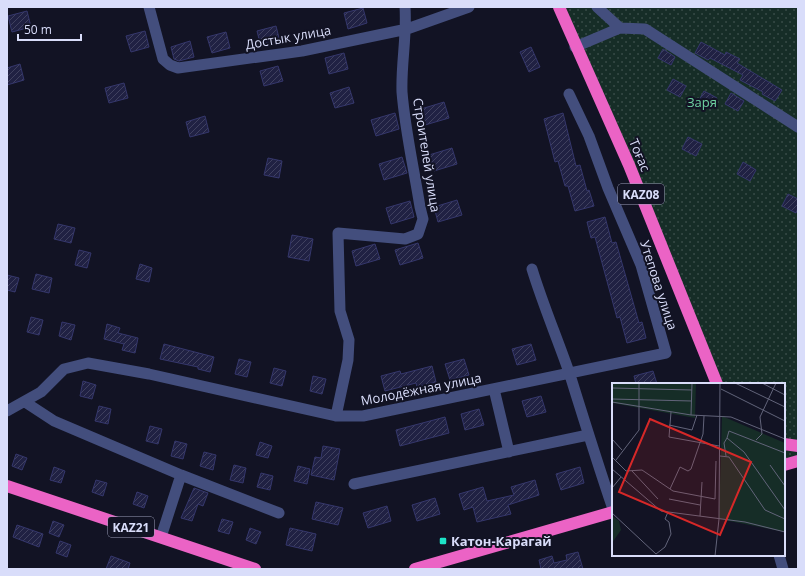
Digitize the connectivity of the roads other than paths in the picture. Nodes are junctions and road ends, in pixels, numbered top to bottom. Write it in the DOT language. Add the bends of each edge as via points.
graph roads {
  1 [pos="149,7"];
  2 [pos="405,7"];
  3 [pos="469,7"];
  4 [pos="559,7"];
  5 [pos="598,7"];
  6 [pos="620,28"];
  7 [pos="407,29"];
  8 [pos="575,47"];
  9 [pos="569,94"];
  10 [pos="798,127"];
  11 [pos="532,269"];
  12 [pos="666,353"];
  13 [pos="710,366"];
  14 [pos="569,374"];
  15 [pos="710,383"];
  16 [pos="717,383"];
  17 [pos="494,389"];
  18 [pos="25,402"];
  19 [pos="7,411"];
  20 [pos="336,416"];
  21 [pos="588,435"];
  22 [pos="785,444"];
  23 [pos="798,446"];
  24 [pos="509,452"];
  25 [pos="798,461"];
  26 [pos="785,465"];
  27 [pos="181,475"];
  28 [pos="354,484"];
  29 [pos="7,486"];
  30 [pos="612,507"];
  31 [pos="612,510"];
  32 [pos="279,513"];
  33 [pos="162,537"];
  34 [pos="779,556"];
  35 [pos="255,569"];
  36 [pos="415,569"];
  37 [pos="783,569"];
  1 -- 7 [label="street, Достык улица" via="163,59 178,68 302,51"];
  2 -- 7 [label="street"];
  3 -- 7 [label="street, Достык улица"];
  4 -- 8 [label="highway, Тоғас / KAZ08"];
  5 -- 6 [label="street"];
  6 -- 8 [label="street"];
  6 -- 10 [label="street" via="645,29"];
  7 -- 20 [label="street, Строителей улица" via="402,66 402,94 423,219 418,234 405,239 338,233 340,311 349,340 348,360"];
  8 -- 13 [label="highway, Тоғас / KAZ08" via="629,165"];
  9 -- 12 [label="street, Утепова улица" via="589,136 641,265"];
  11 -- 14 [label="street"];
  12 -- 14 [label="street, Молодёжная улица"];
  13 -- 15 [label="highway"];
  13 -- 16 [label="highway, Тоғас / KAZ08"];
  14 -- 17 [label="street, Молодёжная улица"];
  14 -- 21 [label="street"];
  17 -- 20 [label="street, Молодёжная улица" via="364,416"];
  17 -- 24 [label="street"];
  18 -- 19 [label="street"];
  18 -- 20 [label="street, Молодёжная улица" via="41,392 64,369 88,363"];
  18 -- 27 [label="street" via="54,421"];
  21 -- 24 [label="street"];
  21 -- 30 [label="street"];
  22 -- 23 [label="highway"];
  24 -- 28 [label="street"];
  25 -- 26 [label="highway"];
  27 -- 32 [label="street"];
  27 -- 33 [label="street"];
  29 -- 33 [label="highway, KAZ21"];
  31 -- 36 [label="highway"];
  33 -- 35 [label="highway, KAZ21"];
  34 -- 37 [label="street"];
}
